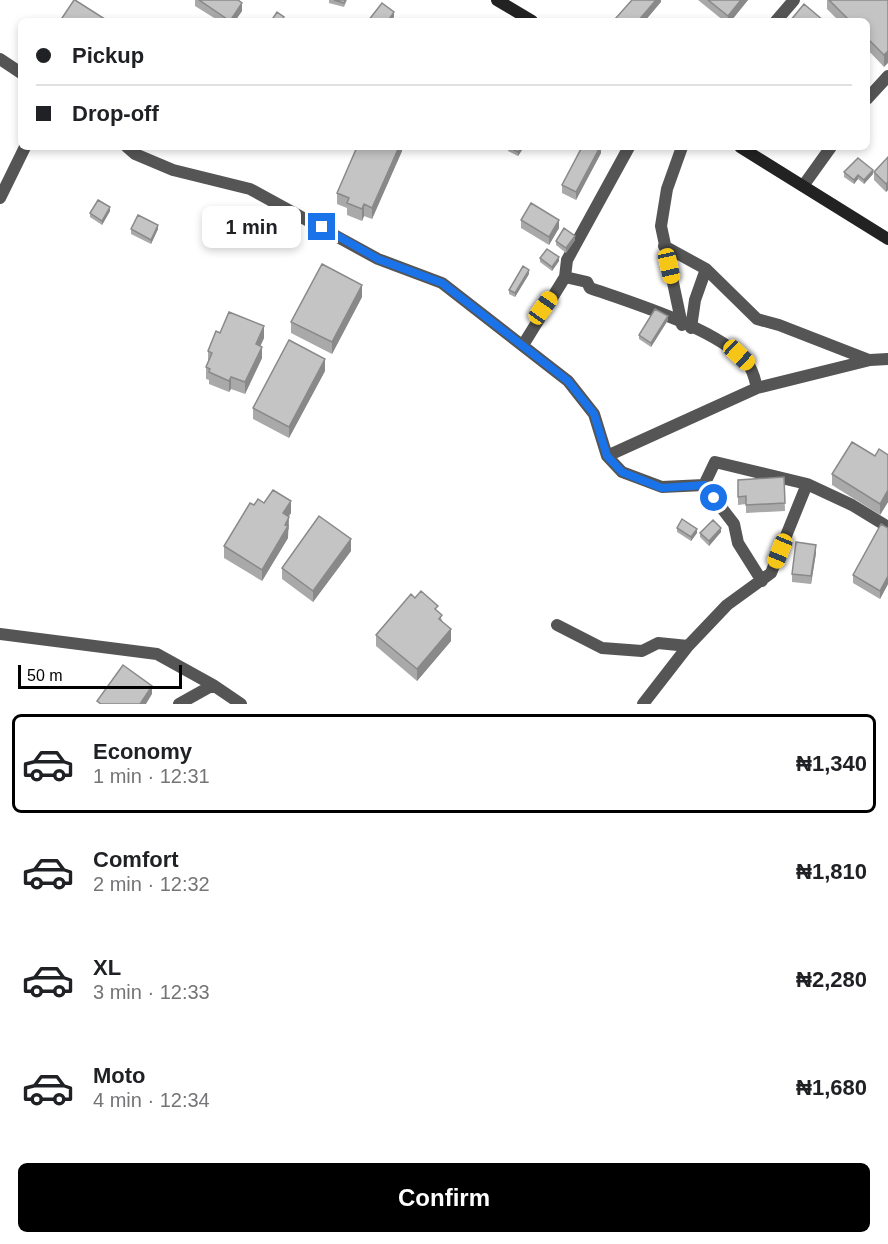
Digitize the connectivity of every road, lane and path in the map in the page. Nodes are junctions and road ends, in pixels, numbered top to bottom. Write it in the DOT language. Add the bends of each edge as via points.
graph roads {
  1 [pos="497,0"];
  2 [pos="794,0"];
  3 [pos="527,18"];
  4 [pos="779,18"];
  5 [pos="0,59"];
  6 [pos="18,71"];
  7 [pos="888,76"];
  8 [pos="870,96"];
  9 [pos="24,150"];
  10 [pos="130,150"];
  11 [pos="627,150"];
  12 [pos="681,150"];
  13 [pos="746,150"];
  14 [pos="829,150"];
  15 [pos="803,186"];
  16 [pos="0,198"];
  17 [pos="888,239"];
  18 [pos="664,246"];
  19 [pos="706,269"];
  20 [pos="565,277"];
  21 [pos="687,326"];
  22 [pos="523,345"];
  23 [pos="888,358"];
  24 [pos="870,360"];
  25 [pos="758,388"];
  26 [pos="607,456"];
  27 [pos="807,484"];
  28 [pos="705,485"];
  29 [pos="888,527"];
  30 [pos="762,581"];
  31 [pos="557,625"];
  32 [pos="0,634"];
  33 [pos="688,646"];
  34 [pos="213,685"];
  35 [pos="179,704"];
  36 [pos="241,704"];
  37 [pos="643,704"];
  1 -- 3 [label="main road"];
  2 -- 4 [label="street"];
  5 -- 6 [label="street"];
  7 -- 8 [label="street"];
  9 -- 16 [label="street"];
  10 -- 22 [label="street" via="173,170 250,189 378,259 442,283"];
  11 -- 20 [label="street" via="567,260"];
  12 -- 18 [label="street" via="665,198 661,226"];
  13 -- 15 [label="main road"];
  14 -- 15 [label="street"];
  15 -- 17 [label="main road"];
  18 -- 19 [label="street"];
  18 -- 21 [label="street"];
  19 -- 21 [label="street"];
  19 -- 24 [label="street" via="757,319"];
  20 -- 21 [label="street" via="587,282 590,288"];
  20 -- 22 [label="street"];
  21 -- 25 [label="street" via="729,346 749,365"];
  22 -- 26 [label="street" via="568,381 594,414"];
  23 -- 24 [label="street"];
  24 -- 25 [label="street"];
  25 -- 26 [label="street"];
  26 -- 28 [label="street" via="622,472 662,488"];
  27 -- 28 [label="street" via="715,462"];
  27 -- 29 [label="street"];
  27 -- 30 [label="street" via="771,573"];
  28 -- 30 [label="street" via="734,524 738,543"];
  30 -- 33 [label="street" via="727,605"];
  31 -- 33 [label="street" via="602,648 642,651 658,643"];
  32 -- 34 [label="street" via="158,654"];
  33 -- 37 [label="street"];
  34 -- 35 [label="street"];
  34 -- 36 [label="street"];
}
